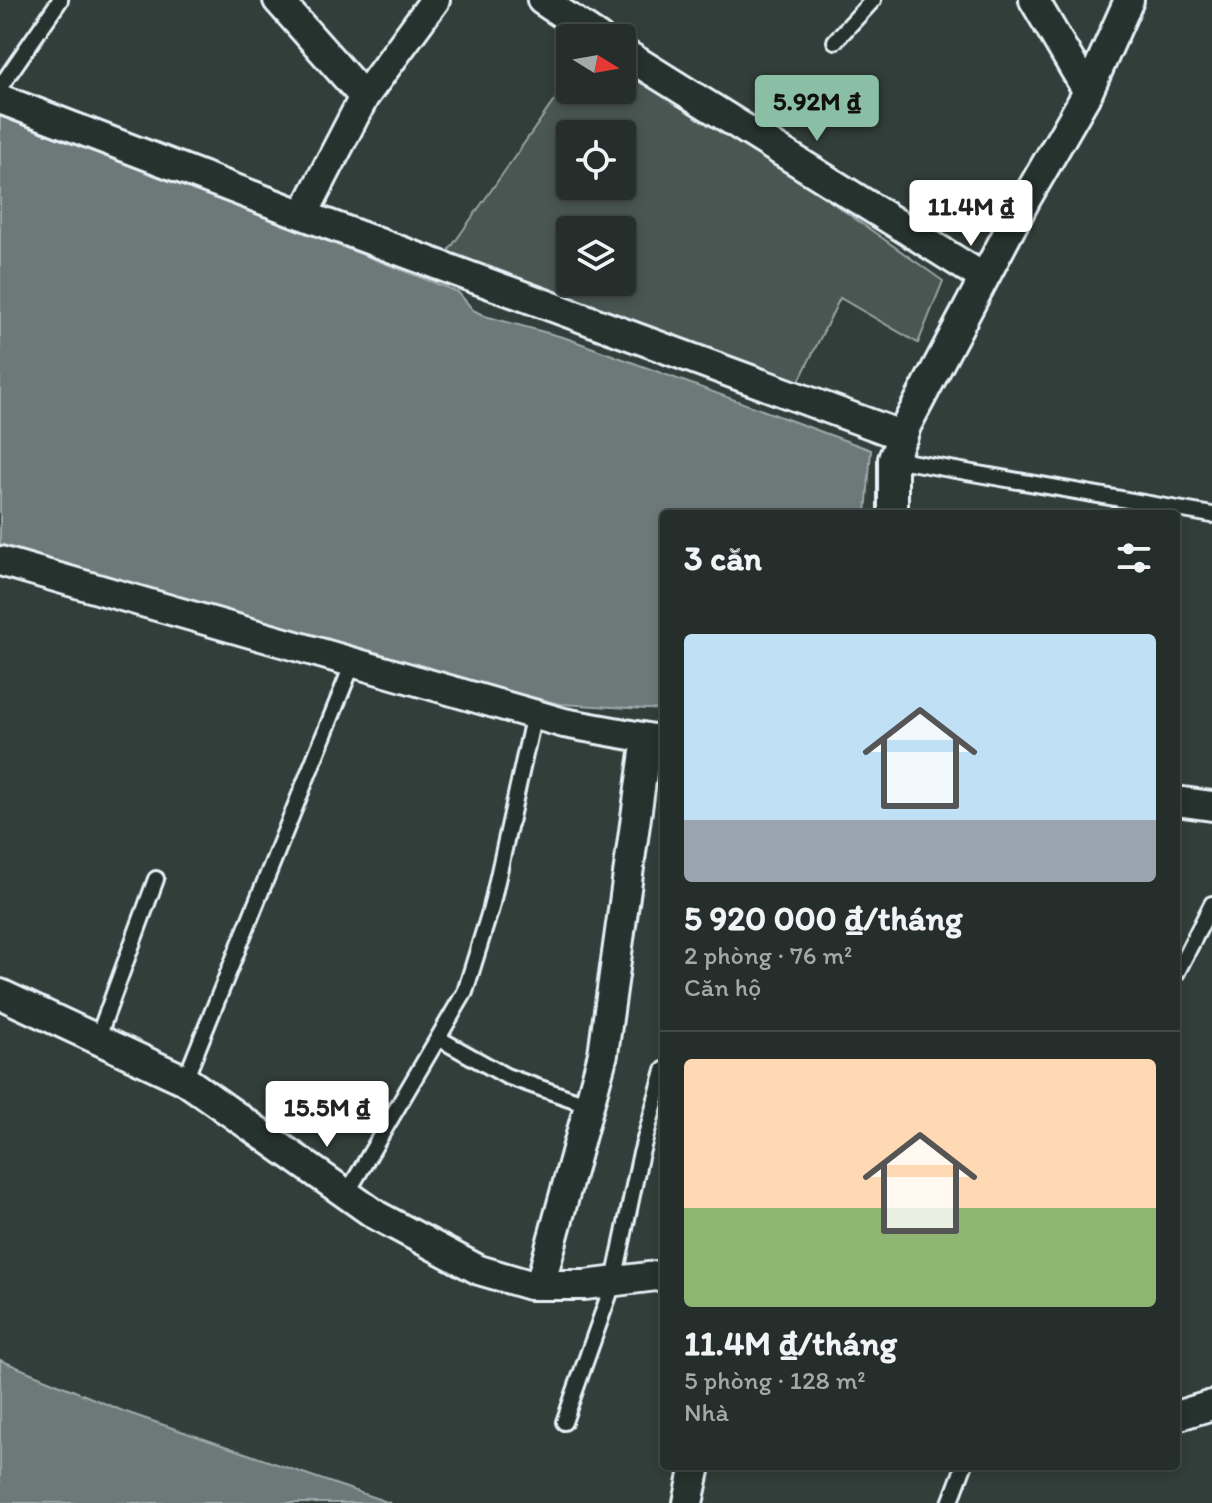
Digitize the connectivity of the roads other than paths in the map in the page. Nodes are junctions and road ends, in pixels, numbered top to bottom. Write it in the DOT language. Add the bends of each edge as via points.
graph roads {
  1 [pos="60,0"];
  2 [pos="278,0"];
  3 [pos="435,0"];
  4 [pos="542,0"];
  5 [pos="873,0"];
  6 [pos="1034,0"];
  7 [pos="1129,0"];
  8 [pos="578,24"];
  9 [pos="835,41"];
  10 [pos="636,61"];
  11 [pos="0,87"];
  12 [pos="1088,92"];
  13 [pos="364,97"];
  14 [pos="0,99"];
  15 [pos="303,215"];
  16 [pos="984,278"];
  17 [pos="898,448"];
  18 [pos="893,510"];
  19 [pos="1212,515"];
  20 [pos="0,561"];
  21 [pos="353,663"];
  22 [pos="534,714"];
  23 [pos="656,739"];
  24 [pos="1180,802"];
  25 [pos="1212,806"];
  26 [pos="156,879"];
  27 [pos="1212,904"];
  28 [pos="1180,966"];
  29 [pos="0,994"];
  30 [pos="98,1037"];
  31 [pos="438,1038"];
  32 [pos="185,1080"];
  33 [pos="660,1084"];
  34 [pos="589,1105"];
  35 [pos="346,1195"];
  36 [pos="660,1275"];
  37 [pos="614,1281"];
  38 [pos="540,1285"];
  39 [pos="1212,1405"];
  40 [pos="1180,1415"];
  41 [pos="564,1422"];
  42 [pos="695,1470"];
  43 [pos="962,1470"];
  44 [pos="688,1503"];
  45 [pos="950,1503"];
  1 -- 11 [label="lane"];
  2 -- 13 [label="street"];
  3 -- 13 [label="street"];
  4 -- 8 [label="street"];
  5 -- 9 [label="lane"];
  6 -- 12 [label="street"];
  7 -- 12 [label="street"];
  10 -- 16 [label="street"];
  12 -- 16 [label="street"];
  13 -- 15 [label="street"];
  14 -- 15 [label="street"];
  15 -- 17 [label="street"];
  16 -- 17 [label="street"];
  17 -- 18 [label="street"];
  17 -- 19 [label="lane"];
  20 -- 21 [label="street"];
  21 -- 22 [label="street"];
  21 -- 32 [label="lane"];
  22 -- 23 [label="street"];
  22 -- 31 [label="lane" via="491,908 465,992"];
  23 -- 34 [label="street" via="603,1054"];
  24 -- 25 [label="street"];
  26 -- 30 [label="lane"];
  27 -- 28 [label="lane"];
  29 -- 30 [label="street"];
  30 -- 32 [label="street"];
  31 -- 34 [label="lane" via="506,1076"];
  31 -- 35 [label="lane"];
  32 -- 35 [label="street"];
  33 -- 37 [label="lane"];
  34 -- 38 [label="street"];
  35 -- 38 [label="street" via="479,1270"];
  36 -- 37 [label="street"];
  37 -- 38 [label="street"];
  37 -- 41 [label="lane"];
  39 -- 40 [label="street"];
  42 -- 44 [label="street"];
  43 -- 45 [label="lane"];
}
